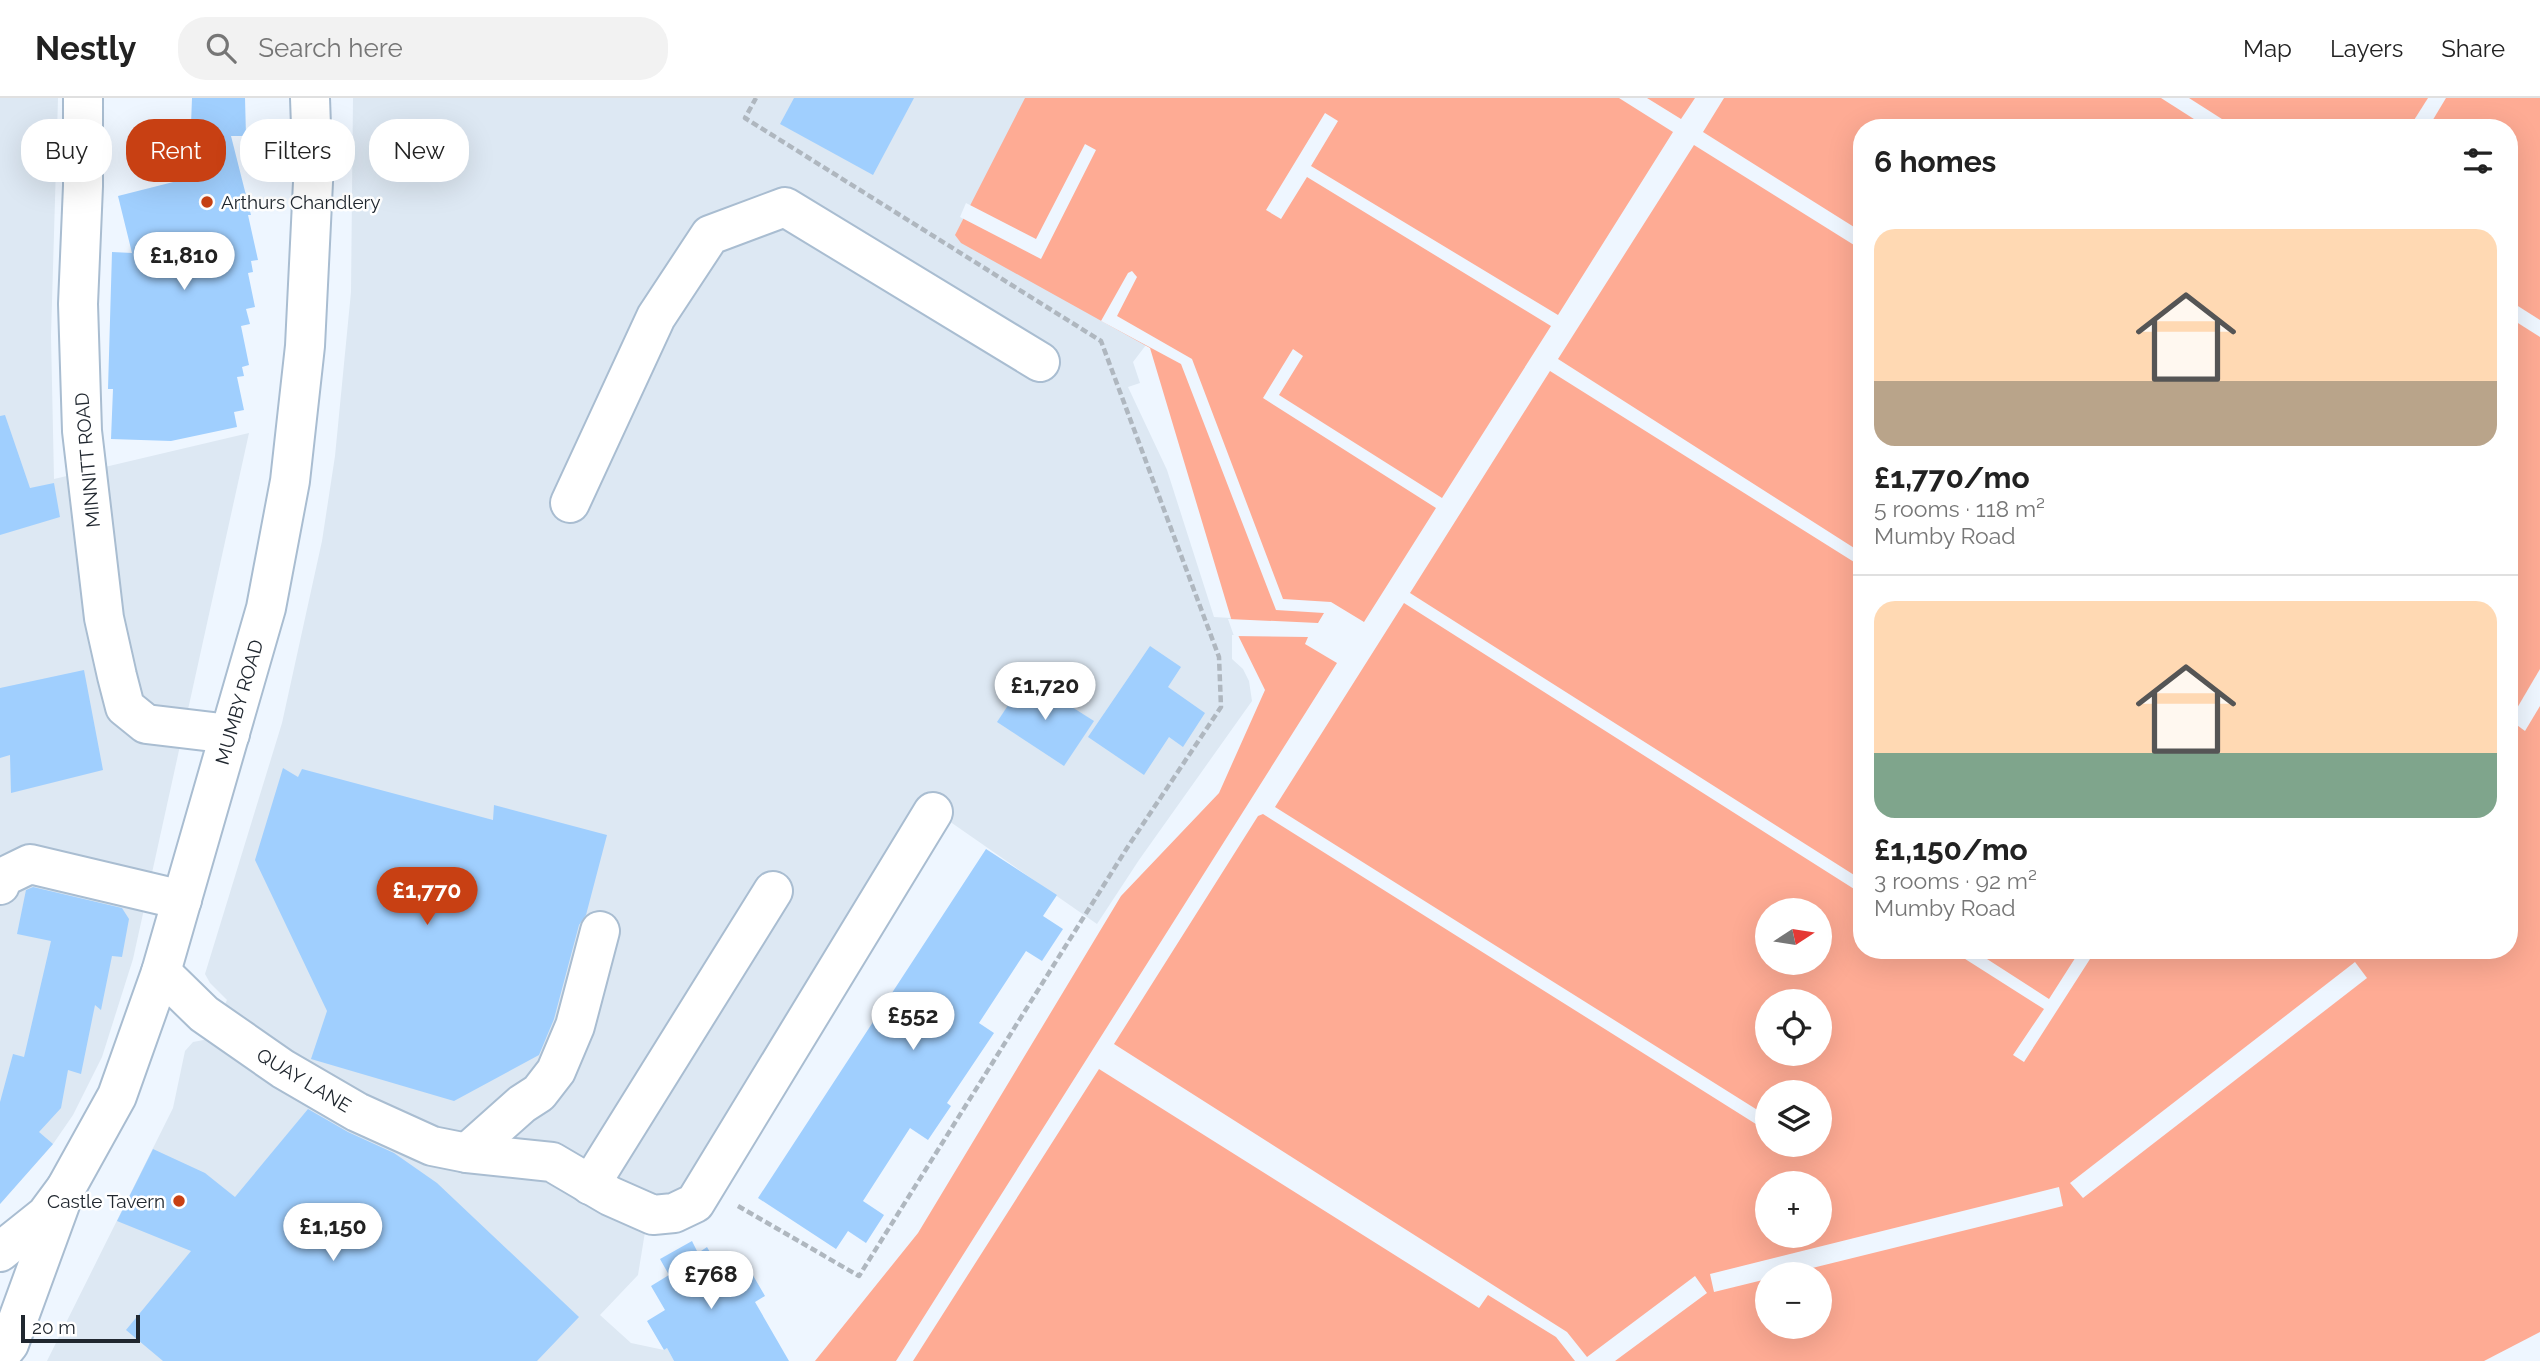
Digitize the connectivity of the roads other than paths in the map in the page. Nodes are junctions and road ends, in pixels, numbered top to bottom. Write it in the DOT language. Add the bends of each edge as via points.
graph roads {
  1 [pos="83,98"];
  2 [pos="310,98"];
  3 [pos="1040,362"];
  4 [pos="570,503"];
  5 [pos="230,734"];
  6 [pos="933,812"];
  7 [pos="0,885"];
  8 [pos="773,891"];
  9 [pos="182,901"];
  10 [pos="600,931"];
  11 [pos="161,972"];
  12 [pos="467,1153"];
  13 [pos="66,1188"];
  14 [pos="600,1190"];
  15 [pos="0,1252"];
  16 [pos="0,1355"];
  1 -- 5 [label="main road, MINNITT ROAD" via="78,304 82,431 104,618 116,673 125,708 146,724"];
  2 -- 5 [label="main road, MUMBY ROAD" via="311,242 297,427 266,608"];
  3 -- 4 [label="main road" via="785,207 710,235 656,317"];
  5 -- 9 [label="main road, MUMBY ROAD"];
  6 -- 14 [label="main road, QUAY LANE" via="695,1203 674,1213 653,1215"];
  7 -- 9 [label="main road" via="2,878 30,864"];
  8 -- 14 [label="main road"];
  9 -- 11 [label="main road, MUMBY ROAD"];
  10 -- 12 [label="main road" via="575,1026 556,1071 539,1093"];
  11 -- 12 [label="main road, QUAY LANE" via="204,1014 283,1069 373,1120 432,1146"];
  11 -- 13 [label="main road, MUMBY ROAD" via="117,1096"];
  12 -- 14 [label="main road, QUAY LANE" via="552,1162"];
  13 -- 15 [label="main road, MUMBY ROAD" via="46,1215"];
  13 -- 16 [label="main road" via="9,1345"];
}
